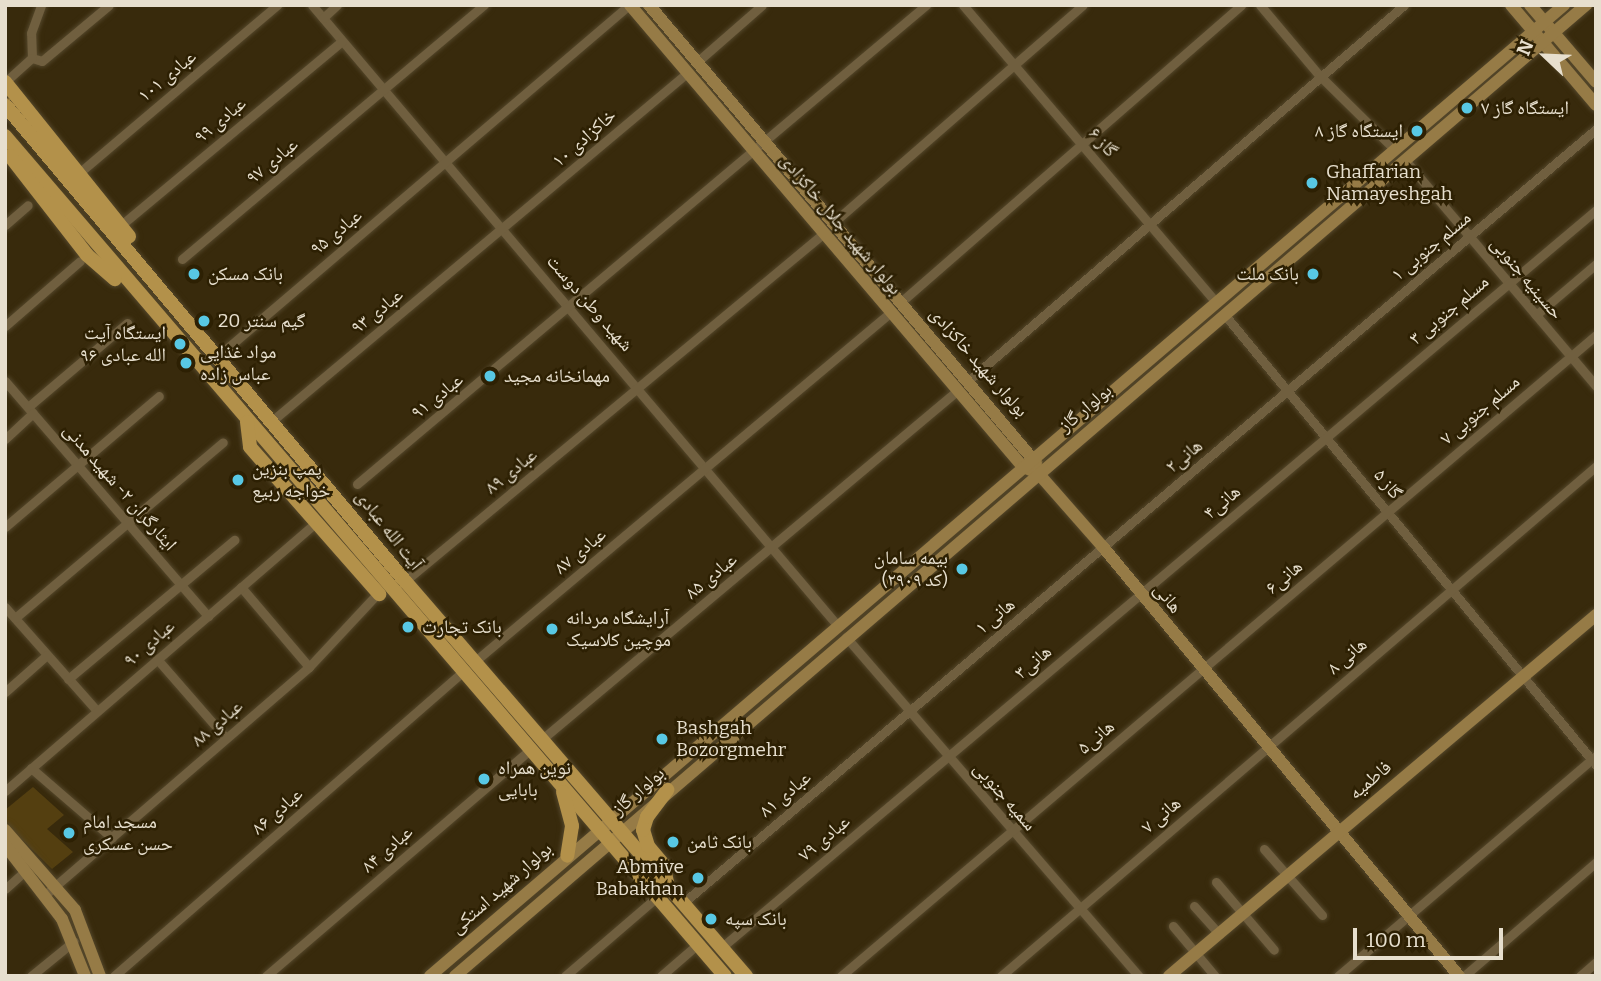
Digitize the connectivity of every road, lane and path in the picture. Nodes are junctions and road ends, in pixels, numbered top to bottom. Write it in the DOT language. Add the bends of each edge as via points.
graph roads {
  1 [pos="41,5"];
  2 [pos="109,5"];
  3 [pos="277,5"];
  4 [pos="312,5"];
  5 [pos="337,5"];
  6 [pos="484,5"];
  7 [pos="629,5"];
  8 [pos="649,5"];
  9 [pos="762,5"];
  10 [pos="926,5"];
  11 [pos="963,5"];
  12 [pos="1083,5"];
  13 [pos="1241,5"];
  14 [pos="1260,5"];
  15 [pos="1404,5"];
  16 [pos="1511,5"];
  17 [pos="1530,5"];
  18 [pos="1564,5"];
  19 [pos="1586,5"];
  20 [pos="323,18"];
  21 [pos="1544,22"];
  22 [pos="1534,32"];
  23 [pos="1554,33"];
  24 [pos="342,41"];
  25 [pos="1543,42"];
  26 [pos="32,58"];
  27 [pos="697,62"];
  28 [pos="1016,67"];
  29 [pos="687,73"];
  30 [pos="1319,75"];
  31 [pos="5,82"];
  32 [pos="1596,82"];
  33 [pos="385,90"];
  34 [pos="5,105"];
  35 [pos="1596,105"];
  36 [pos="1596,129"];
  37 [pos="5,136"];
  38 [pos="766,142"];
  39 [pos="1084,146"];
  40 [pos="5,150"];
  41 [pos="1395,150"];
  42 [pos="754,152"];
  43 [pos="1405,160"];
  44 [pos="446,161"];
  45 [pos="79,173"];
  46 [pos="28,205"];
  47 [pos="1596,210"];
  48 [pos="834,222"];
  49 [pos="5,225"];
  50 [pos="1152,225"];
  51 [pos="120,226"];
  52 [pos="504,230"];
  53 [pos="824,233"];
  54 [pos="1470,236"];
  55 [pos="182,259"];
  56 [pos="80,261"];
  57 [pos="1596,264"];
  58 [pos="155,282"];
  59 [pos="1509,283"];
  60 [pos="139,296"];
  61 [pos="902,301"];
  62 [pos="1216,302"];
  63 [pos="571,308"];
  64 [pos="891,312"];
  65 [pos="1224,314"];
  66 [pos="1536,315"];
  67 [pos="127,323"];
  68 [pos="5,326"];
  69 [pos="1596,335"];
  70 [pos="218,356"];
  71 [pos="1571,356"];
  72 [pos="969,380"];
  73 [pos="6,383"];
  74 [pos="1596,386"];
  75 [pos="640,388"];
  76 [pos="958,390"];
  77 [pos="1288,390"];
  78 [pos="159,396"];
  79 [pos="30,410"];
  80 [pos="273,420"];
  81 [pos="1326,437"];
  82 [pos="5,439"];
  83 [pos="223,442"];
  84 [pos="1035,457"];
  85 [pos="77,465"];
  86 [pos="1596,466"];
  87 [pos="708,467"];
  88 [pos="1023,467"];
  89 [pos="1038,473"];
  90 [pos="357,484"];
  91 [pos="340,499"];
  92 [pos="1388,511"];
  93 [pos="321,517"];
  94 [pos="127,523"];
  95 [pos="5,527"];
  96 [pos="234,540"];
  97 [pos="775,546"];
  98 [pos="1103,547"];
  99 [pos="343,553"];
  100 [pos="364,558"];
  101 [pos="376,573"];
  102 [pos="405,582"];
  103 [pos="180,585"];
  104 [pos="241,587"];
  105 [pos="1450,590"];
  106 [pos="379,594"];
  107 [pos="1140,594"];
  108 [pos="5,607"];
  109 [pos="1596,615"];
  110 [pos="208,616"];
  111 [pos="15,618"];
  112 [pos="837,625"];
  113 [pos="846,637"];
  114 [pos="47,655"];
  115 [pos="157,659"];
  116 [pos="309,667"];
  117 [pos="469,667"];
  118 [pos="1202,669"];
  119 [pos="68,679"];
  120 [pos="1520,679"];
  121 [pos="5,692"];
  122 [pos="97,711"];
  123 [pos="909,712"];
  124 [pos="226,738"];
  125 [pos="536,745"];
  126 [pos="1266,748"];
  127 [pos="948,757"];
  128 [pos="1594,760"];
  129 [pos="31,768"];
  130 [pos="560,785"];
  131 [pos="5,790"];
  132 [pos="667,790"];
  133 [pos="604,824"];
  134 [pos="5,830"];
  135 [pos="1013,831"];
  136 [pos="1338,833"];
  137 [pos="615,837"];
  138 [pos="112,838"];
  139 [pos="5,845"];
  140 [pos="1264,849"];
  141 [pos="567,856"];
  142 [pos="1596,862"];
  143 [pos="26,870"];
  144 [pos="1287,876"];
  145 [pos="1216,882"];
  146 [pos="669,886"];
  147 [pos="5,889"];
  148 [pos="51,890"];
  149 [pos="657,897"];
  150 [pos="683,903"];
  151 [pos="1194,905"];
  152 [pos="1080,908"];
  153 [pos="1243,914"];
  154 [pos="1322,915"];
  155 [pos="1408,917"];
  156 [pos="1172,926"];
  157 [pos="1219,934"];
  158 [pos="74,941"];
  159 [pos="698,944"];
  160 [pos="722,947"];
  161 [pos="1274,950"];
  162 [pos="1196,953"];
  163 [pos="1596,962"];
  164 [pos="31,976"];
  165 [pos="85,976"];
  166 [pos="100,976"];
  167 [pos="114,976"];
  168 [pos="266,976"];
  169 [pos="430,976"];
  170 [pos="455,976"];
  171 [pos="565,976"];
  172 [pos="661,976"];
  173 [pos="725,976"];
  174 [pos="746,976"];
  175 [pos="841,976"];
  176 [pos="1001,976"];
  177 [pos="1139,976"];
  178 [pos="1169,976"];
  179 [pos="1214,976"];
  180 [pos="1339,976"];
  181 [pos="1461,976"];
  182 [pos="1580,976"];
  1 -- 26 [label="street" via="31,33"];
  2 -- 26 [label="street" via="42,61"];
  3 -- 45 [label="street, عبادی ۱۰۱"];
  4 -- 20 [label="street, شهید وطن دوست"];
  5 -- 20 [label="street"];
  6 -- 33 [label="street, عبادی ۹۷"];
  7 -- 29 [label="main road, بولوار شهید جلال خاکزادی"];
  7 -- 44 [label="street, عبادی ۹۵"];
  8 -- 27 [label="main road, بولوار شهید خاکزادی"];
  9 -- 27 [label="street"];
  10 -- 38 [label="street, عبادی ۹۱"];
  11 -- 28 [label="street, گاز ۶"];
  12 -- 28 [label="street"];
  13 -- 39 [label="street"];
  14 -- 30 [label="street"];
  15 -- 30 [label="street"];
  16 -- 22 [label="main road"];
  17 -- 21 [label="main road"];
  18 -- 21 [label="main road, بولوار گاز"];
  19 -- 23 [label="main road, بولوار گاز"];
  20 -- 24 [label="street, شهید وطن دوست"];
  21 -- 22 [label="main road, بولوار گاز"];
  21 -- 23 [label="main road"];
  22 -- 25 [label="main road"];
  22 -- 41 [label="main road, بولوار گاز"];
  23 -- 25 [label="main road, بولوار گاز"];
  23 -- 32 [label="main road"];
  24 -- 33 [label="street, شهید وطن دوست"];
  24 -- 51 [label="street, عبادی ۹۹"];
  25 -- 35 [label="main road"];
  25 -- 43 [label="main road, بولوار گاز"];
  26 -- 31 [label="street"];
  27 -- 38 [label="main road, بولوار شهید خاکزادی"];
  28 -- 39 [label="street, گاز ۶"];
  28 -- 48 [label="street"];
  29 -- 42 [label="main road, بولوار شهید جلال خاکزادی"];
  29 -- 52 [label="street, خاکزادی ۱۰"];
  30 -- 41 [label="street"];
  30 -- 50 [label="street"];
  31 -- 45 [label="main road"];
  33 -- 44 [label="street, شهید وطن دوست"];
  33 -- 55 [label="street, عبادی ۹۷"];
  34 -- 58 [label="main road, آیت الله عبادی"];
  36 -- 54 [label="street, ۱ مسلم جنوبی"];
  37 -- 60 [label="main road, آیت الله عبادی"];
  38 -- 42 [label="street, عبادی ۹۱"];
  38 -- 48 [label="main road, بولوار شهید خاکزادی"];
  39 -- 50 [label="street, گاز ۶"];
  39 -- 61 [label="street"];
  40 -- 60 [label="main road" via="87,255"];
  41 -- 62 [label="main road, بولوار گاز"];
  42 -- 53 [label="main road, بولوار شهید جلال خاکزادی"];
  42 -- 63 [label="street, عبادی ۹۱"];
  43 -- 54 [label="street, حسینیه جنوبی"];
  43 -- 65 [label="main road, بولوار گاز"];
  44 -- 52 [label="street, شهید وطن دوست"];
  44 -- 70 [label="street, عبادی ۹۵"];
  45 -- 51 [label="main road"];
  46 -- 49 [label="street"];
  47 -- 59 [label="street, مسلم جنوبی ۳"];
  48 -- 61 [label="main road, بولوار شهید خاکزادی"];
  50 -- 62 [label="street, گاز ۶"];
  50 -- 72 [label="street"];
  51 -- 58 [label="main road" via="148,260"];
  52 -- 63 [label="street, شهید وطن دوست"];
  52 -- 80 [label="street, عبادی ۹۳"];
  53 -- 64 [label="main road, بولوار شهید جلال خاکزادی"];
  53 -- 75 [label="street, عبادی ۸۹"];
  54 -- 59 [label="street, حسینیه جنوبی"];
  54 -- 77 [label="street, ۱ مسلم جنوبی"];
  56 -- 68 [label="street"];
  57 -- 66 [label="street"];
  58 -- 70 [label="main road, آیت الله عبادی"];
  59 -- 66 [label="street, حسینیه جنوبی"];
  59 -- 81 [label="street, مسلم جنوبی ۳"];
  60 -- 93 [label="main road, آیت الله عبادی"];
  61 -- 72 [label="main road, بولوار شهید خاکزادی"];
  62 -- 84 [label="main road, بولوار گاز"];
  63 -- 75 [label="street, شهید وطن دوست"];
  63 -- 90 [label="street, عبادی ۹۱"];
  64 -- 76 [label="main road, بولوار شهید جلال خاکزادی"];
  64 -- 87 [label="street, عبادی ۸۷"];
  65 -- 77 [label="street, گاز ۵"];
  65 -- 89 [label="main road, بولوار گاز"];
  66 -- 71 [label="street, حسینیه جنوبی"];
  67 -- 79 [label="street"];
  69 -- 71 [label="street, مسلم جنوبی ۷"];
  70 -- 80 [label="main road, آیت الله عبادی"];
  71 -- 74 [label="street, حسینیه جنوبی"];
  71 -- 92 [label="street, مسلم جنوبی ۷"];
  72 -- 84 [label="main road, بولوار شهید خاکزادی"];
  73 -- 79 [label="street, ایثارگران ۲- شهید مدنی"];
  75 -- 87 [label="street, شهید وطن دوست"];
  75 -- 102 [label="street, عبادی ۸۹"];
  76 -- 88 [label="main road, بولوار شهید جلال خاکزادی"];
  76 -- 97 [label="street, عبادی ۸۵"];
  77 -- 81 [label="street, گاز ۵"];
  77 -- 98 [label="street, هانی۲"];
  78 -- 85 [label="street"];
  79 -- 82 [label="street"];
  79 -- 85 [label="street, ایثارگران ۲- شهید مدنی"];
  80 -- 91 [label="main road, آیت الله عبادی"];
  81 -- 92 [label="street, گاز ۵"];
  81 -- 107 [label="street, هانی۴"];
  83 -- 94 [label="street"];
  84 -- 88 [label="main road, بولوار گاز"];
  84 -- 89 [label="main road"];
  85 -- 94 [label="street, ایثارگران ۲- شهید مدنی"];
  85 -- 95 [label="street"];
  86 -- 105 [label="street, هانی ۸"];
  87 -- 97 [label="street, شهید وطن دوست"];
  87 -- 117 [label="street, عبادی ۸۷"];
  88 -- 89 [label="main road"];
  88 -- 112 [label="main road, بولوار گاز"];
  89 -- 98 [label="main road, هانی"];
  89 -- 113 [label="main road, بولوار گاز"];
  91 -- 93 [label="main road"];
  91 -- 102 [label="main road, آیت الله عبادی"];
  92 -- 105 [label="street, گاز ۵"];
  92 -- 118 [label="street, هانی۶"];
  93 -- 99 [label="main road"];
  93 -- 100 [label="main road, آیت الله عبادی"];
  93 -- 104 [label="street, عبادی ۹۰"];
  94 -- 103 [label="street, ایثارگران ۲- شهید مدنی"];
  94 -- 111 [label="street"];
  96 -- 103 [label="street"];
  97 -- 112 [label="street, شهید وطن دوست"];
  97 -- 125 [label="street, عبادی ۸۵"];
  98 -- 107 [label="main road, هانی"];
  98 -- 123 [label="street, هانی ۱"];
  99 -- 100 [label="main road"];
  99 -- 106 [label="main road"];
  100 -- 101 [label="main road, آیت الله عبادی"];
  101 -- 106 [label="street"];
  101 -- 117 [label="main road, آیت الله عبادی"];
  102 -- 117 [label="main road, آیت الله عبادی"];
  103 -- 110 [label="street, ایثارگران ۲- شهید مدنی"];
  103 -- 119 [label="street"];
  104 -- 110 [label="street, عبادی ۹۰"];
  104 -- 116 [label="street"];
  105 -- 120 [label="street, گاز ۵"];
  105 -- 126 [label="street, هانی ۸"];
  106 -- 116 [label="street, عبادی ۸۸"];
  107 -- 118 [label="main road, هانی"];
  107 -- 127 [label="street, هانی۳"];
  108 -- 111 [label="street"];
  109 -- 120 [label="main road, فاطمیه"];
  110 -- 115 [label="street, عبادی ۹۰"];
  111 -- 114 [label="street"];
  112 -- 133 [label="main road, بولوار گاز"];
  113 -- 123 [label="street, سمیه جنوبی"];
  113 -- 132 [label="main road, بولوار گاز"];
  114 -- 119 [label="street"];
  114 -- 121 [label="street"];
  115 -- 122 [label="street, عبادی ۹۰"];
  115 -- 124 [label="street"];
  116 -- 124 [label="street, عبادی ۸۸"];
  117 -- 125 [label="main road, آیت الله عبادی"];
  117 -- 167 [label="street, عبادی ۸۶"];
  118 -- 126 [label="main road, هانی"];
  118 -- 135 [label="street, هانی۵"];
  119 -- 122 [label="street"];
  120 -- 128 [label="street, گاز ۵"];
  120 -- 136 [label="main road, فاطمیه"];
  122 -- 129 [label="street, عبادی ۹۰"];
  123 -- 127 [label="street, سمیه جنوبی"];
  123 -- 150 [label="street, عبادی ۸۱"];
  124 -- 138 [label="street, عبادی ۸۸"];
  125 -- 130 [label="main road, آیت الله عبادی"];
  125 -- 133 [label="main road, آیت الله عبادی"];
  125 -- 168 [label="street, عبادی ۸۴"];
  126 -- 136 [label="main road, هانی"];
  126 -- 152 [label="street, هانی ۷"];
  127 -- 135 [label="street, سمیه جنوبی"];
  127 -- 160 [label="street, عبادی ۷۹"];
  128 -- 155 [label="street"];
  129 -- 131 [label="street, عبادی ۹۰"];
  129 -- 138 [label="street"];
  130 -- 133 [label="main road, آیت الله عبادی"];
  130 -- 141 [label="main road" via="572,826"];
  132 -- 137 [label="main road, بولوار گاز"];
  132 -- 146 [label="main road" via="646,817 643,830"];
  133 -- 137 [label="main road, آیت الله عبادی"];
  133 -- 141 [label="main road, بولوار شهید استکی"];
  134 -- 148 [label="main road"];
  135 -- 152 [label="street, سمیه جنوبی"];
  135 -- 175 [label="street, هانی۵"];
  136 -- 144 [label="main road, فاطمیه"];
  136 -- 155 [label="main road, هانی"];
  137 -- 146 [label="main road, آیت الله عبادی"];
  137 -- 149 [label="main road, آیت الله عبادی"];
  137 -- 170 [label="main road, بولوار شهید استکی"];
  138 -- 148 [label="street, عبادی ۸۸"];
  139 -- 143 [label="main road"];
  140 -- 144 [label="street"];
  141 -- 169 [label="main road, بولوار شهید استکی"];
  142 -- 181 [label="street"];
  143 -- 147 [label="street"];
  143 -- 148 [label="main road"];
  144 -- 153 [label="main road, فاطمیه"];
  144 -- 154 [label="street"];
  145 -- 153 [label="street"];
  146 -- 150 [label="main road, آیت الله عبادی"];
  148 -- 158 [label="main road"];
  148 -- 166 [label="main road" via="85,928"];
  149 -- 159 [label="main road, آیت الله عبادی"];
  149 -- 171 [label="street"];
  150 -- 160 [label="main road, آیت الله عبادی"];
  151 -- 157 [label="street"];
  152 -- 176 [label="street, هانی ۷"];
  152 -- 177 [label="street, سمیه جنوبی"];
  153 -- 157 [label="main road, فاطمیه"];
  153 -- 161 [label="street"];
  155 -- 180 [label="street"];
  155 -- 181 [label="main road, هانی"];
  156 -- 162 [label="street"];
  157 -- 162 [label="main road, فاطمیه"];
  158 -- 164 [label="street"];
  158 -- 165 [label="main road"];
  159 -- 172 [label="street"];
  159 -- 173 [label="main road, آیت الله عبادی"];
  160 -- 174 [label="main road, آیت الله عبادی"];
  162 -- 178 [label="main road, فاطمیه"];
  162 -- 179 [label="street"];
  163 -- 182 [label="street"];
}
